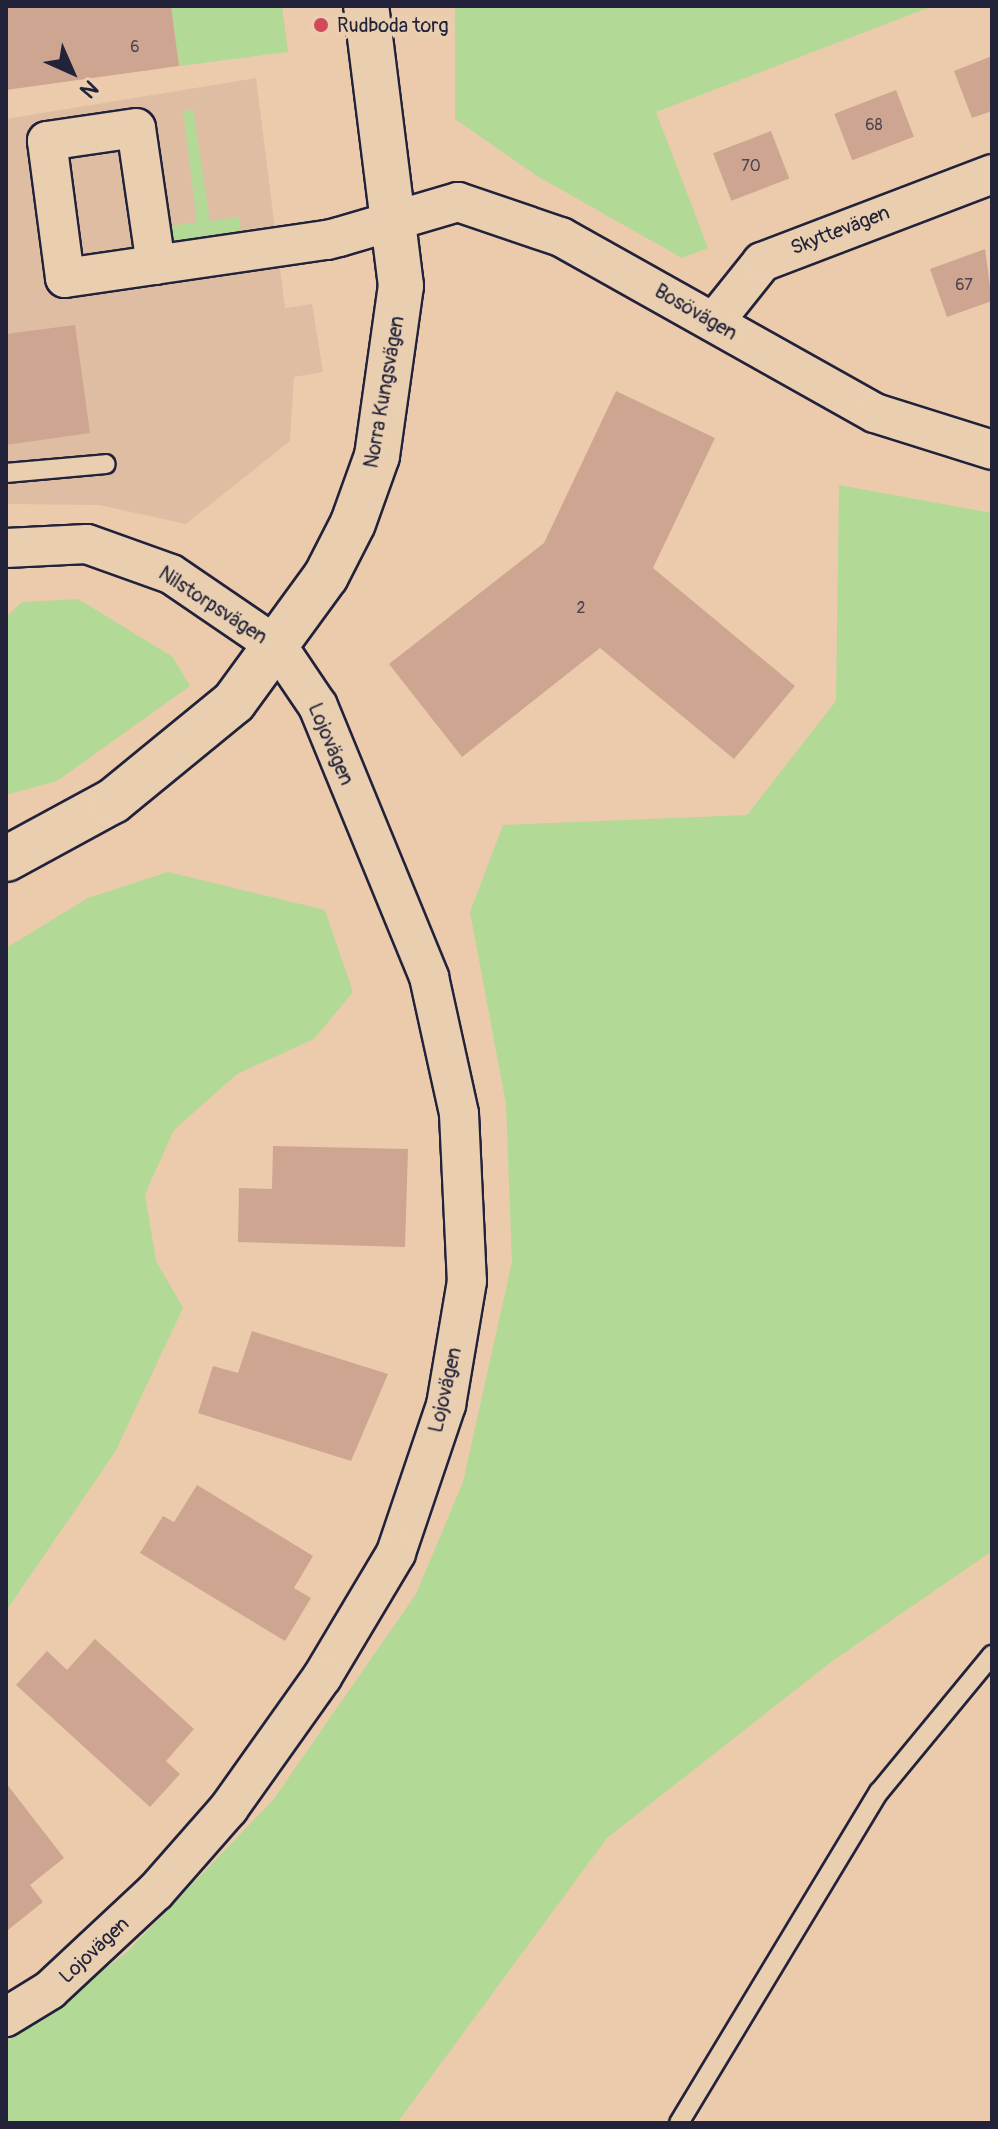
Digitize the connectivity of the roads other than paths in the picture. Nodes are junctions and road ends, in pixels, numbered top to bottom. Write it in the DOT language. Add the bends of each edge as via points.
graph roads {
  1 [pos="366,6"];
  2 [pos="992,174"];
  3 [pos="396,218"];
  4 [pos="156,265"];
  5 [pos="714,322"];
  6 [pos="992,450"];
  7 [pos="106,464"];
  8 [pos="6,473"];
  9 [pos="6,548"];
  10 [pos="278,647"];
  11 [pos="6,859"];
  12 [pos="992,1655"];
  13 [pos="6,2017"];
  14 [pos="679,2123"];
  1 -- 3 [label="main road, Norra Kungsvägen"];
  2 -- 5 [label="street, Skyttevägen" via="762,262"];
  3 -- 4 [label="street" via="339,237"];
  3 -- 5 [label="street, Bosövägen" via="458,202 561,237"];
  3 -- 10 [label="main road, Norra Kungsvägen" via="401,286 377,456 326,576"];
  5 -- 6 [label="street, Bosövägen" via="875,413"];
  7 -- 8 [label="lane"];
  9 -- 10 [label="street, Nilstorpsvägen" via="87,544 130,555 171,574"];
  10 -- 11 [label="main road, Norra Kungsvägen" via="234,702 158,768 60,835"];
  10 -- 13 [label="street, Lojovägen" via="318,706 429,977 459,1114 467,1281 446,1405 396,1553 322,1677 229,1808 145,1902 50,1990"];
  12 -- 14 [label="lane" via="879,1792"];
}
